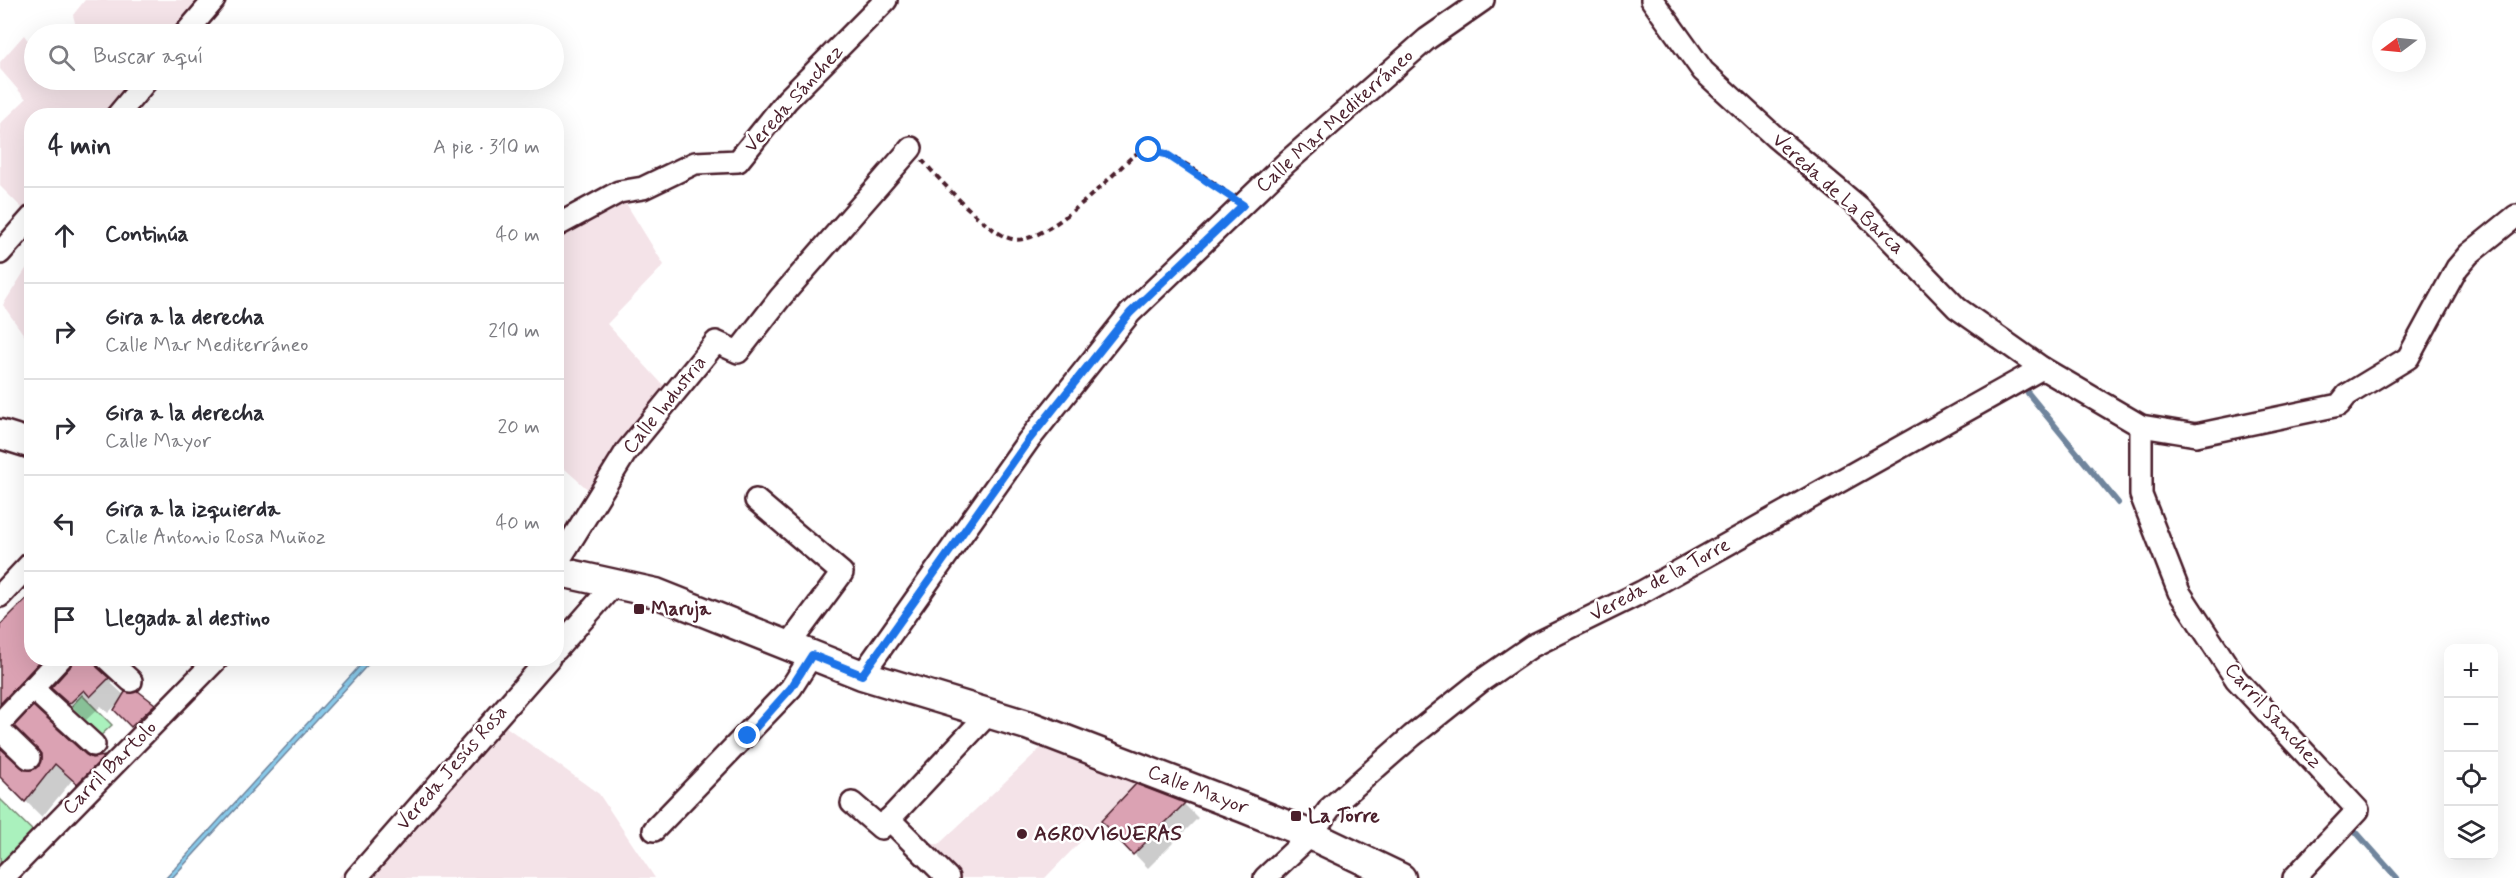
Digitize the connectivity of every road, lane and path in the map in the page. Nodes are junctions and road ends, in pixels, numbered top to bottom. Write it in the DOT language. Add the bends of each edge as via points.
graph roads {
  1 [pos="214,0"];
  2 [pos="886,0"];
  3 [pos="1484,0"];
  4 [pos="1652,0"];
  5 [pos="194,24"];
  6 [pos="139,90"];
  7 [pos="124,108"];
  8 [pos="911,148"];
  9 [pos="1243,205"];
  10 [pos="2516,216"];
  11 [pos="564,222"];
  12 [pos="24,226"];
  13 [pos="0,253"];
  14 [pos="2042,368"];
  15 [pos="2141,426"];
  16 [pos="0,434"];
  17 [pos="24,442"];
  18 [pos="756,500"];
  19 [pos="564,552"];
  20 [pos="24,570"];
  21 [pos="564,572"];
  22 [pos="616,582"];
  23 [pos="0,596"];
  24 [pos="564,641"];
  25 [pos="800,650"];
  26 [pos="53,666"];
  27 [pos="115,666"];
  28 [pos="210,666"];
  29 [pos="542,666"];
  30 [pos="862,675"];
  31 [pos="131,681"];
  32 [pos="32,688"];
  33 [pos="990,712"];
  34 [pos="0,723"];
  35 [pos="0,730"];
  36 [pos="94,745"];
  37 [pos="29,758"];
  38 [pos="852,803"];
  39 [pos="889,819"];
  40 [pos="654,830"];
  41 [pos="1311,835"];
  42 [pos="3,878"];
  43 [pos="356,878"];
  44 [pos="948,878"];
  45 [pos="1265,878"];
  46 [pos="1401,878"];
  47 [pos="2294,878"];
  1 -- 5 [label="street"];
  2 -- 11 [label="street, Vereda Sánchez" via="787,100 738,161 695,163 644,188 619,192"];
  3 -- 9 [label="street, Calle Mar Mediterráneo" via="1427,39"];
  4 -- 14 [label="street, Vereda de La Barca" via="1703,71 1860,208 1957,308"];
  6 -- 7 [label="street"];
  8 -- 9 [label="path" via="948,189 995,230 1014,240 1025,240 1051,226 1134,155 1149,150 1166,154"];
  8 -- 19 [label="street, Calle Industria" via="738,352 716,342 626,452"];
  9 -- 30 [label="street, Calle Mar Mediterráneo" via="1130,313 1028,441"];
  10 -- 15 [label="street" via="2457,268 2408,358 2347,395 2339,405 2196,435"];
  12 -- 13 [label="street"];
  14 -- 15 [label="street, Vereda de La Barca"];
  14 -- 41 [label="street, Vereda de la Torre" via="1652,587 1532,646 1412,735 1330,808"];
  15 -- 47 [label="street, Carril Sanchez" via="2142,495 2179,592 2236,679 2358,810"];
  16 -- 17 [label="main road"];
  18 -- 25 [label="street" via="842,573"];
  20 -- 23 [label="street"];
  21 -- 22 [label="main road, Calle Mayor"];
  22 -- 24 [label="street"];
  22 -- 25 [label="main road, Calle Mayor" via="656,593"];
  25 -- 30 [label="main road, Calle Mayor"];
  25 -- 40 [label="street" via="791,688"];
  26 -- 32 [label="street"];
  27 -- 31 [label="street"];
  28 -- 42 [label="street, Carril Bartolo"];
  29 -- 43 [label="street, Vereda Jesús Rosa"];
  30 -- 33 [label="main road, Calle Mayor"];
  32 -- 34 [label="street"];
  32 -- 36 [label="street"];
  33 -- 39 [label="street"];
  33 -- 41 [label="main road, Calle Mayor"];
  35 -- 37 [label="street"];
  38 -- 39 [label="street" via="881,828"];
  39 -- 44 [label="street"];
  41 -- 45 [label="street, Vereda de la Torre"];
  41 -- 46 [label="main road, Calle Mayor"];
}
